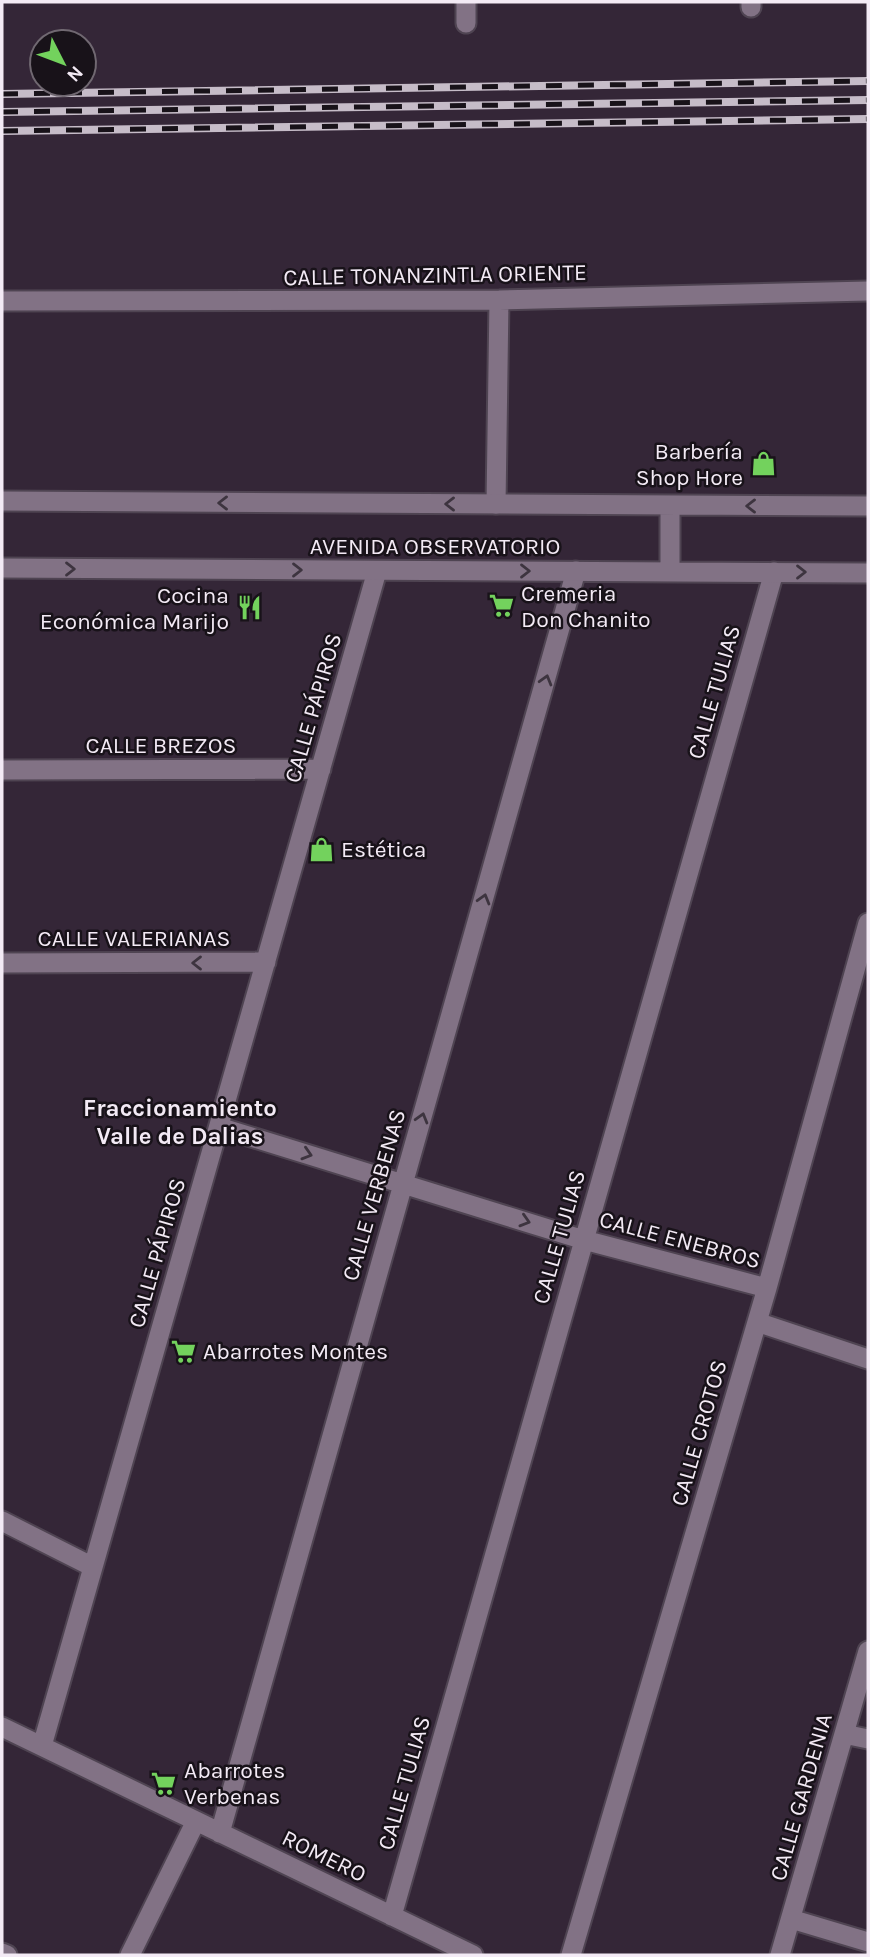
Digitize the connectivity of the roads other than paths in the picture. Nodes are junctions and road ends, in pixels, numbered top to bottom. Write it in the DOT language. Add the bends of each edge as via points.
graph roads {
  1 [pos="466,2"];
  2 [pos="466,23"];
  3 [pos="868,291"];
  4 [pos="499,300"];
  5 [pos="2,301"];
  6 [pos="2,502"];
  7 [pos="496,504"];
  8 [pos="670,506"];
  9 [pos="868,506"];
  10 [pos="2,568"];
  11 [pos="377,571"];
  12 [pos="576,571"];
  13 [pos="670,572"];
  14 [pos="774,572"];
  15 [pos="868,573"];
  16 [pos="321,769"];
  17 [pos="2,770"];
  18 [pos="868,923"];
  19 [pos="265,962"];
  20 [pos="2,963"];
  21 [pos="219,1127"];
  22 [pos="403,1184"];
  23 [pos="584,1240"];
  24 [pos="767,1288"];
  25 [pos="757,1322"];
  26 [pos="868,1359"];
  27 [pos="2,1521"];
  28 [pos="93,1567"];
  29 [pos="868,1651"];
  30 [pos="2,1727"];
  31 [pos="844,1734"];
  32 [pos="868,1739"];
  33 [pos="42,1746"];
  34 [pos="195,1821"];
  35 [pos="220,1833"];
  36 [pos="392,1916"];
  37 [pos="791,1919"];
  38 [pos="868,1942"];
  39 [pos="2,1953"];
  40 [pos="6,1955"];
  41 [pos="130,1955"];
  42 [pos="473,1955"];
  43 [pos="571,1955"];
  44 [pos="780,1955"];
  1 -- 2 [label="street"];
  3 -- 4 [label="street, CALLE TONANZINTLA ORIENTE"];
  4 -- 5 [label="street, CALLE TONANZINTLA ORIENTE"];
  4 -- 7 [label="street"];
  7 -- 6 [label="street, AVENIDA OBSERVATORIO, one-way"];
  7 -- 8 [label="street, AVENIDA OBSERVATORIO"];
  9 -- 8 [label="street, AVENIDA OBSERVATORIO, one-way"];
  8 -- 13 [label="street"];
  10 -- 11 [label="street, AVENIDA OBSERVATORIO, one-way"];
  11 -- 12 [label="street, AVENIDA OBSERVATORIO, one-way"];
  11 -- 16 [label="street, CALLE PÁPIROS"];
  12 -- 13 [label="street, AVENIDA OBSERVATORIO"];
  22 -- 12 [label="street, CALLE VERBENAS, one-way"];
  13 -- 14 [label="street, AVENIDA OBSERVATORIO"];
  14 -- 15 [label="street, AVENIDA OBSERVATORIO, one-way"];
  14 -- 23 [label="street, CALLE TULIAS"];
  16 -- 17 [label="street, CALLE BREZOS"];
  16 -- 19 [label="street, CALLE PÁPIROS"];
  18 -- 24 [label="street, CALLE CROTOS"];
  19 -- 20 [label="street, CALLE VALERIANAS, one-way"];
  19 -- 21 [label="street, CALLE PÁPIROS"];
  21 -- 22 [label="street, CALLE ENEBROS, one-way"];
  21 -- 28 [label="street, CALLE PÁPIROS"];
  22 -- 23 [label="street, CALLE ENEBROS, one-way"];
  22 -- 35 [label="street, CALLE VERBENAS"];
  23 -- 24 [label="street, CALLE ENEBROS"];
  23 -- 36 [label="street, CALLE TULIAS"];
  24 -- 25 [label="street, CALLE CROTOS"];
  25 -- 26 [label="street"];
  25 -- 43 [label="street, CALLE CROTOS"];
  27 -- 28 [label="street"];
  28 -- 33 [label="street, CALLE PÁPIROS"];
  29 -- 31 [label="street, CALLE GARDENIA"];
  30 -- 33 [label="street, ROMERO"];
  31 -- 32 [label="street"];
  31 -- 37 [label="street, CALLE GARDENIA"];
  33 -- 34 [label="street, ROMERO"];
  34 -- 35 [label="street, ROMERO"];
  34 -- 41 [label="street"];
  35 -- 36 [label="street, ROMERO"];
  36 -- 42 [label="street, ROMERO"];
  37 -- 38 [label="street"];
  37 -- 44 [label="street, CALLE GARDENIA"];
  39 -- 40 [label="street"];
}
